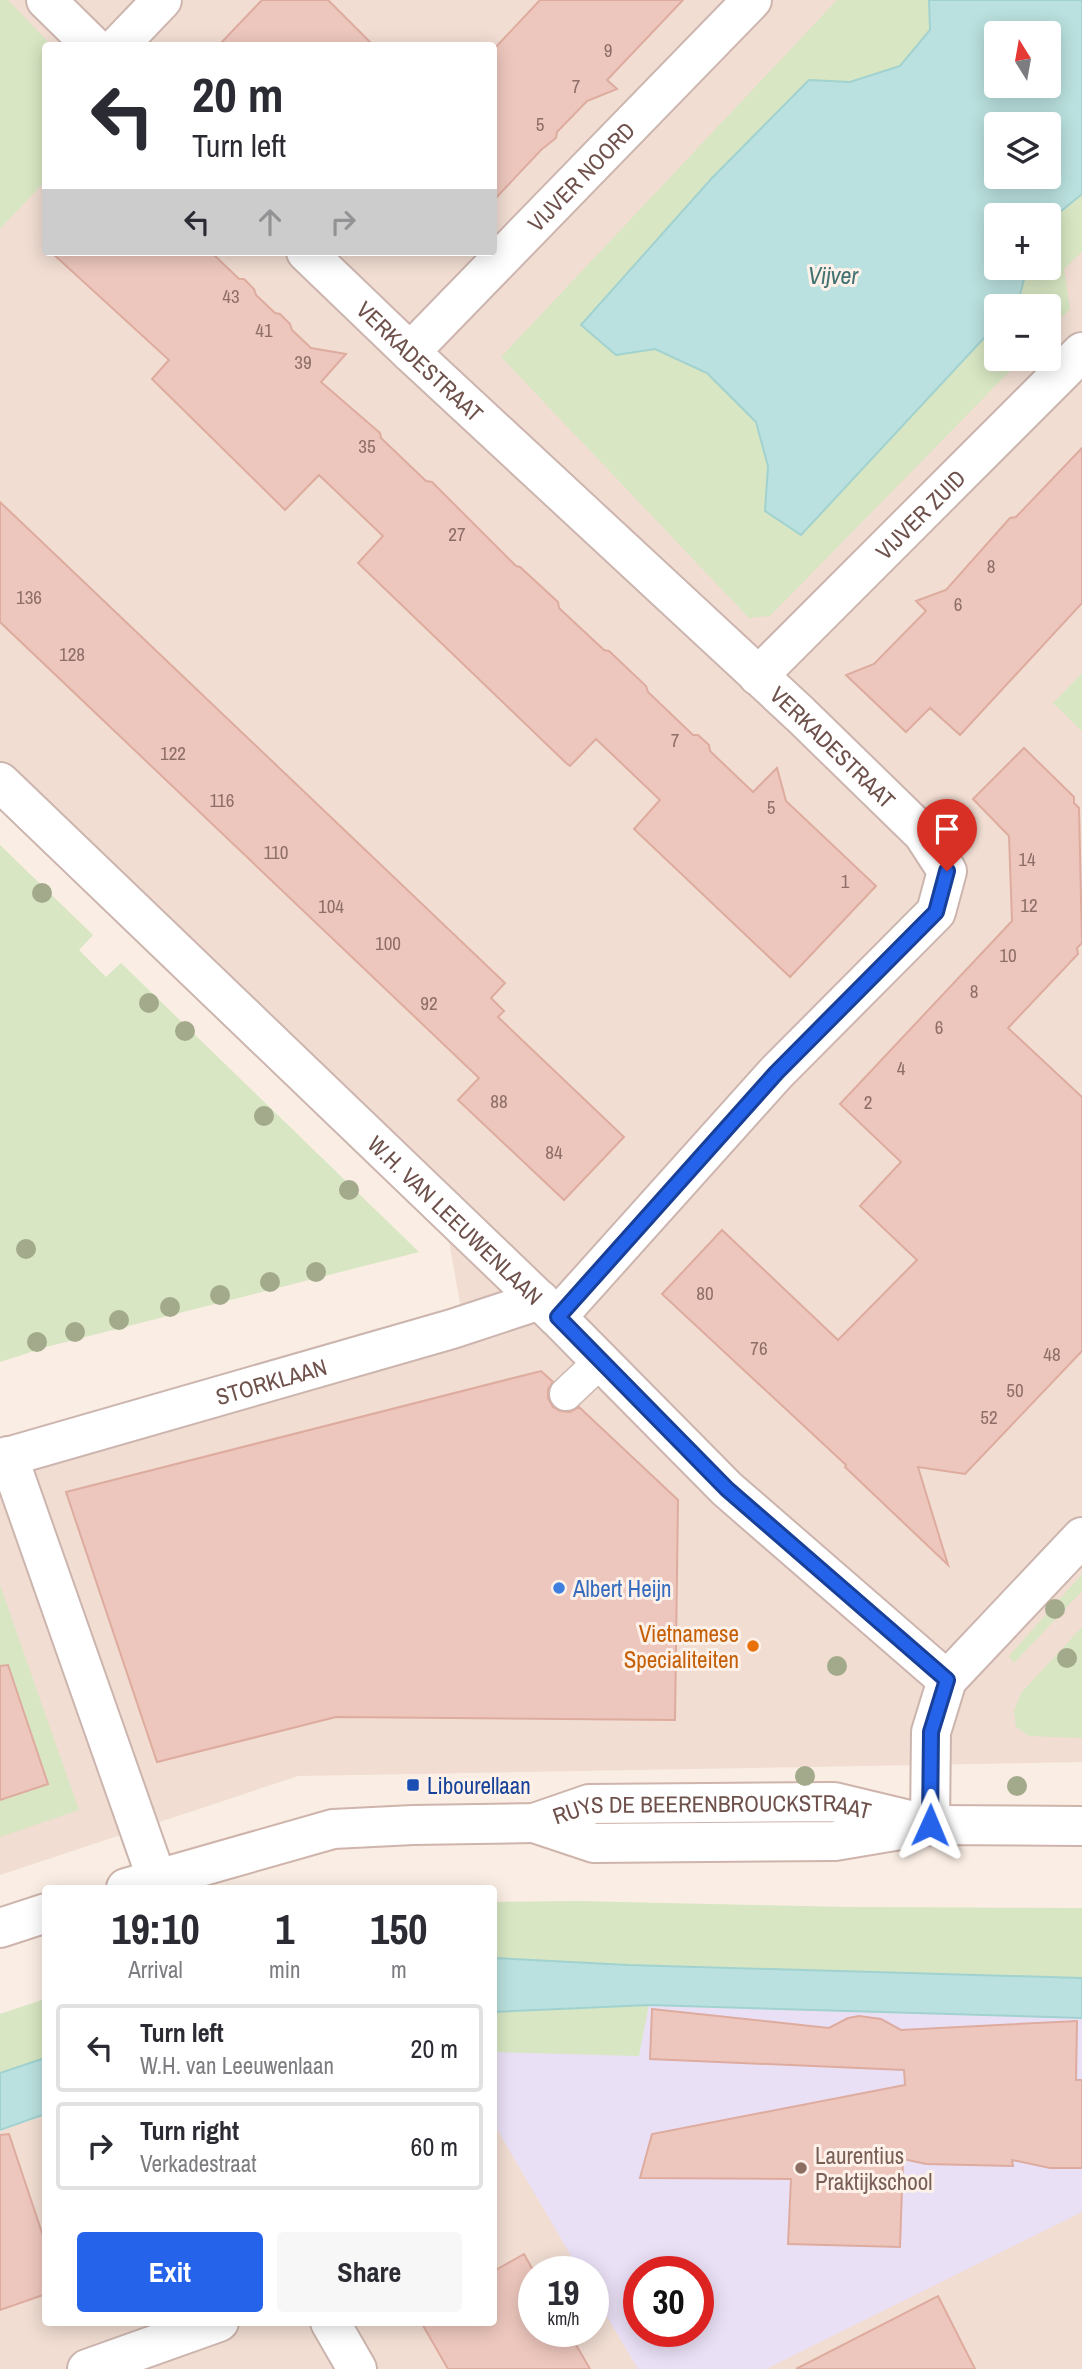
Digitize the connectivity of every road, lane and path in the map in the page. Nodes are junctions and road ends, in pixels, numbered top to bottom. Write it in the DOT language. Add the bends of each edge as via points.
graph roads {
  1 [pos="46,0"];
  2 [pos="162,0"];
  3 [pos="752,0"];
  4 [pos="89,42"];
  5 [pos="122,42"];
  6 [pos="310,256"];
  7 [pos="410,352"];
  8 [pos="1082,352"];
  9 [pos="758,676"];
  10 [pos="0,782"];
  11 [pos="549,1309"];
  12 [pos="601,1361"];
  13 [pos="566,1394"];
  14 [pos="4,1458"];
  15 [pos="1082,1537"];
  16 [pos="947,1680"];
  17 [pos="930,1825"];
  18 [pos="1082,1826"];
  19 [pos="148,1885"];
  20 [pos="42,1914"];
  21 [pos="0,1928"];
  22 [pos="208,2326"];
  23 [pos="332,2326"];
  24 [pos="87,2369"];
  25 [pos="356,2369"];
  1 -- 4 [label="street"];
  2 -- 5 [label="street"];
  3 -- 7 [label="street, VIJVER NOORD"];
  6 -- 7 [label="street, VERKADESTRAAT"];
  7 -- 9 [label="street, VERKADESTRAAT"];
  8 -- 9 [label="street, VIJVER ZUID"];
  9 -- 11 [label="street, VERKADESTRAAT" via="923,834 947,871 936,912"];
  10 -- 11 [label="street, W.H. VAN LEEUWENLAAN"];
  11 -- 12 [label="street, W.H. VAN LEEUWENLAAN"];
  11 -- 14 [label="street, STORKLAAN" via="452,1329"];
  12 -- 13 [label="lane"];
  12 -- 16 [label="street, W.H. VAN LEEUWENLAAN" via="727,1489"];
  14 -- 19 [label="street"];
  15 -- 16 [label="street"];
  16 -- 17 [label="street" via="931,1732"];
  17 -- 18 [label="street, RUYS DE BEERENBROUCKSTRAAT"];
  17 -- 19 [label="street, RUYS DE BEERENBROUCKSTRAAT" via="834,1802 590,1804 534,1823 333,1829"];
  20 -- 21 [label="street"];
  22 -- 24 [label="street"];
  23 -- 25 [label="street"];
}
